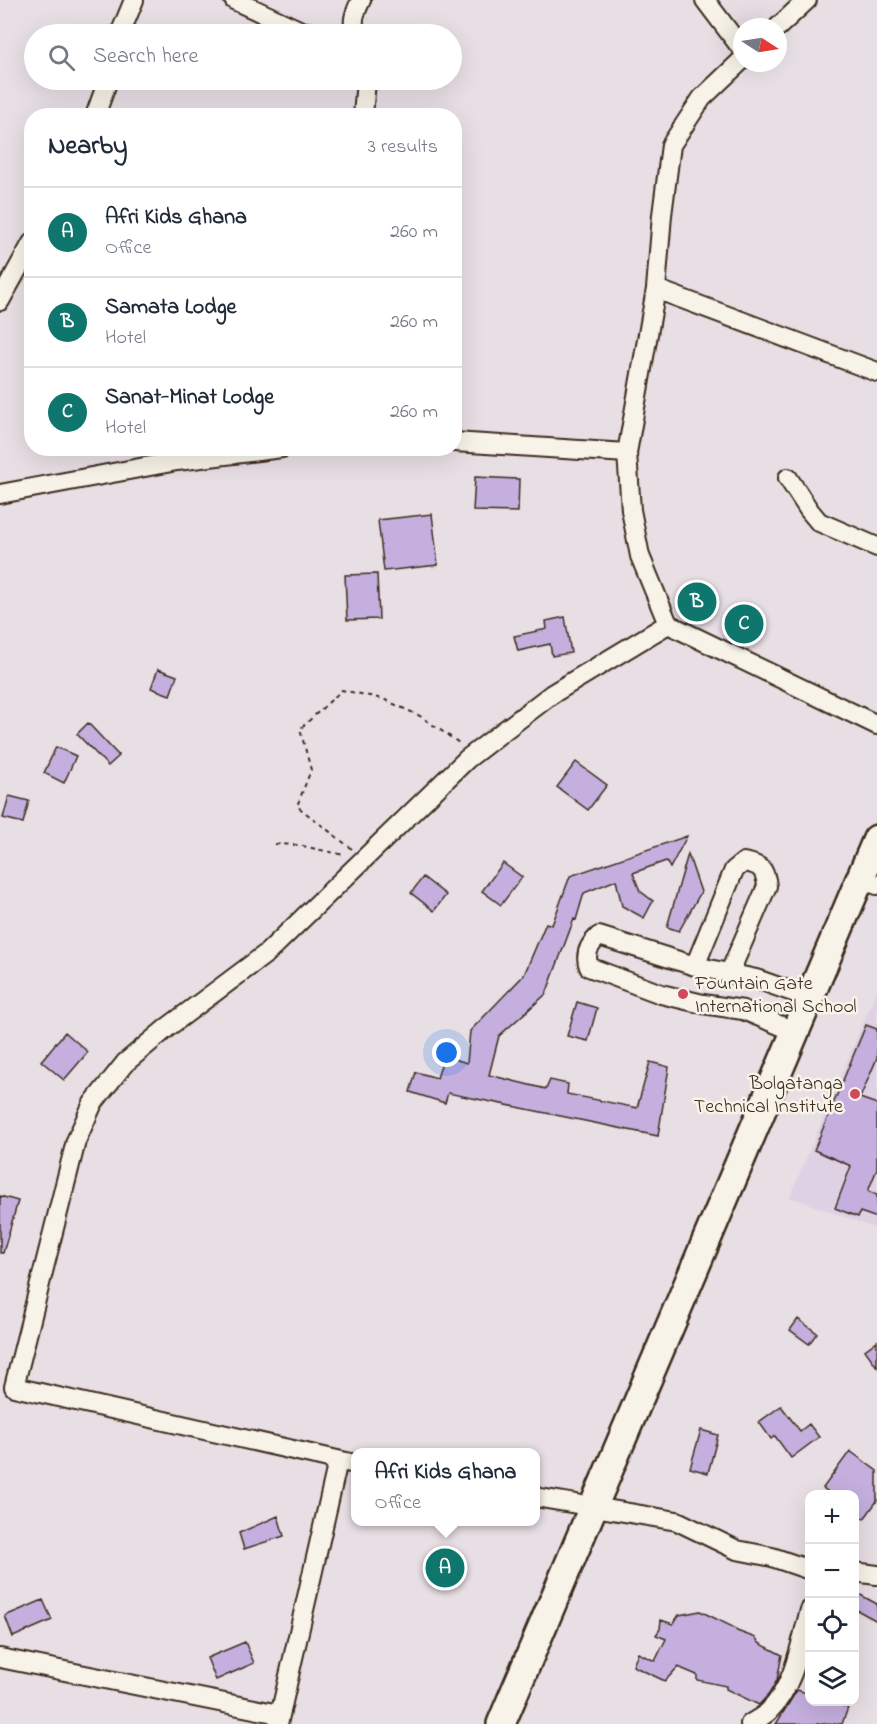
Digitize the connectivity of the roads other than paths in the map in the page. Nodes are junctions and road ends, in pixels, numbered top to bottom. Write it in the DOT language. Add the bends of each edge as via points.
graph roads {
  1 [pos="134,0"];
  2 [pos="234,0"];
  3 [pos="362,0"];
  4 [pos="705,0"];
  5 [pos="807,0"];
  6 [pos="787,19"];
  7 [pos="124,24"];
  8 [pos="286,24"];
  9 [pos="352,24"];
  10 [pos="733,37"];
  11 [pos="733,69"];
  12 [pos="104,90"];
  13 [pos="365,90"];
  14 [pos="98,108"];
  15 [pos="364,108"];
  16 [pos="24,258"];
  17 [pos="656,289"];
  18 [pos="0,302"];
  19 [pos="877,372"];
  20 [pos="462,443"];
  21 [pos="627,453"];
  22 [pos="217,456"];
  23 [pos="788,478"];
  24 [pos="0,494"];
  25 [pos="877,547"];
  26 [pos="668,624"];
  27 [pos="877,724"];
  28 [pos="877,839"];
  29 [pos="868,881"];
  30 [pos="695,966"];
  31 [pos="729,974"];
  32 [pos="810,998"];
  33 [pos="796,1032"];
  34 [pos="7,1386"];
  35 [pos="347,1462"];
  36 [pos="540,1498"];
  37 [pos="594,1508"];
  38 [pos="805,1568"];
  39 [pos="859,1573"];
  40 [pos="877,1575"];
  41 [pos="805,1627"];
  42 [pos="0,1658"];
  43 [pos="278,1719"];
  44 [pos="501,1724"];
  45 [pos="750,1724"];
  1 -- 7 [label="street"];
  2 -- 8 [label="street"];
  3 -- 9 [label="street"];
  4 -- 10 [label="street"];
  5 -- 6 [label="street"];
  11 -- 17 [label="street" via="702,98 671,146"];
  12 -- 14 [label="street"];
  13 -- 15 [label="street"];
  16 -- 18 [label="street"];
  17 -- 19 [label="street"];
  17 -- 21 [label="street"];
  20 -- 21 [label="street"];
  21 -- 26 [label="street" via="631,510 640,556"];
  22 -- 24 [label="street"];
  23 -- 25 [label="street" via="819,522"];
  26 -- 27 [label="street"];
  26 -- 34 [label="street" via="552,694 467,759 267,953 125,1063 93,1103 76,1141"];
  28 -- 29 [label="highway"];
  29 -- 32 [label="highway"];
  30 -- 31 [label="street"];
  30 -- 31 [label="street" via="734,870 744,862 757,865 766,874 767,886"];
  30 -- 33 [label="street" via="599,936 590,943 585,958 589,967 661,994 743,1010"];
  31 -- 32 [label="street"];
  32 -- 33 [label="highway"];
  33 -- 37 [label="highway"];
  34 -- 35 [label="street"];
  35 -- 43 [label="street"];
  36 -- 37 [label="street"];
  37 -- 38 [label="street" via="676,1521 737,1551"];
  37 -- 44 [label="highway"];
  39 -- 40 [label="street"];
  41 -- 45 [label="street" via="782,1695 768,1712"];
  42 -- 43 [label="street"];
}
